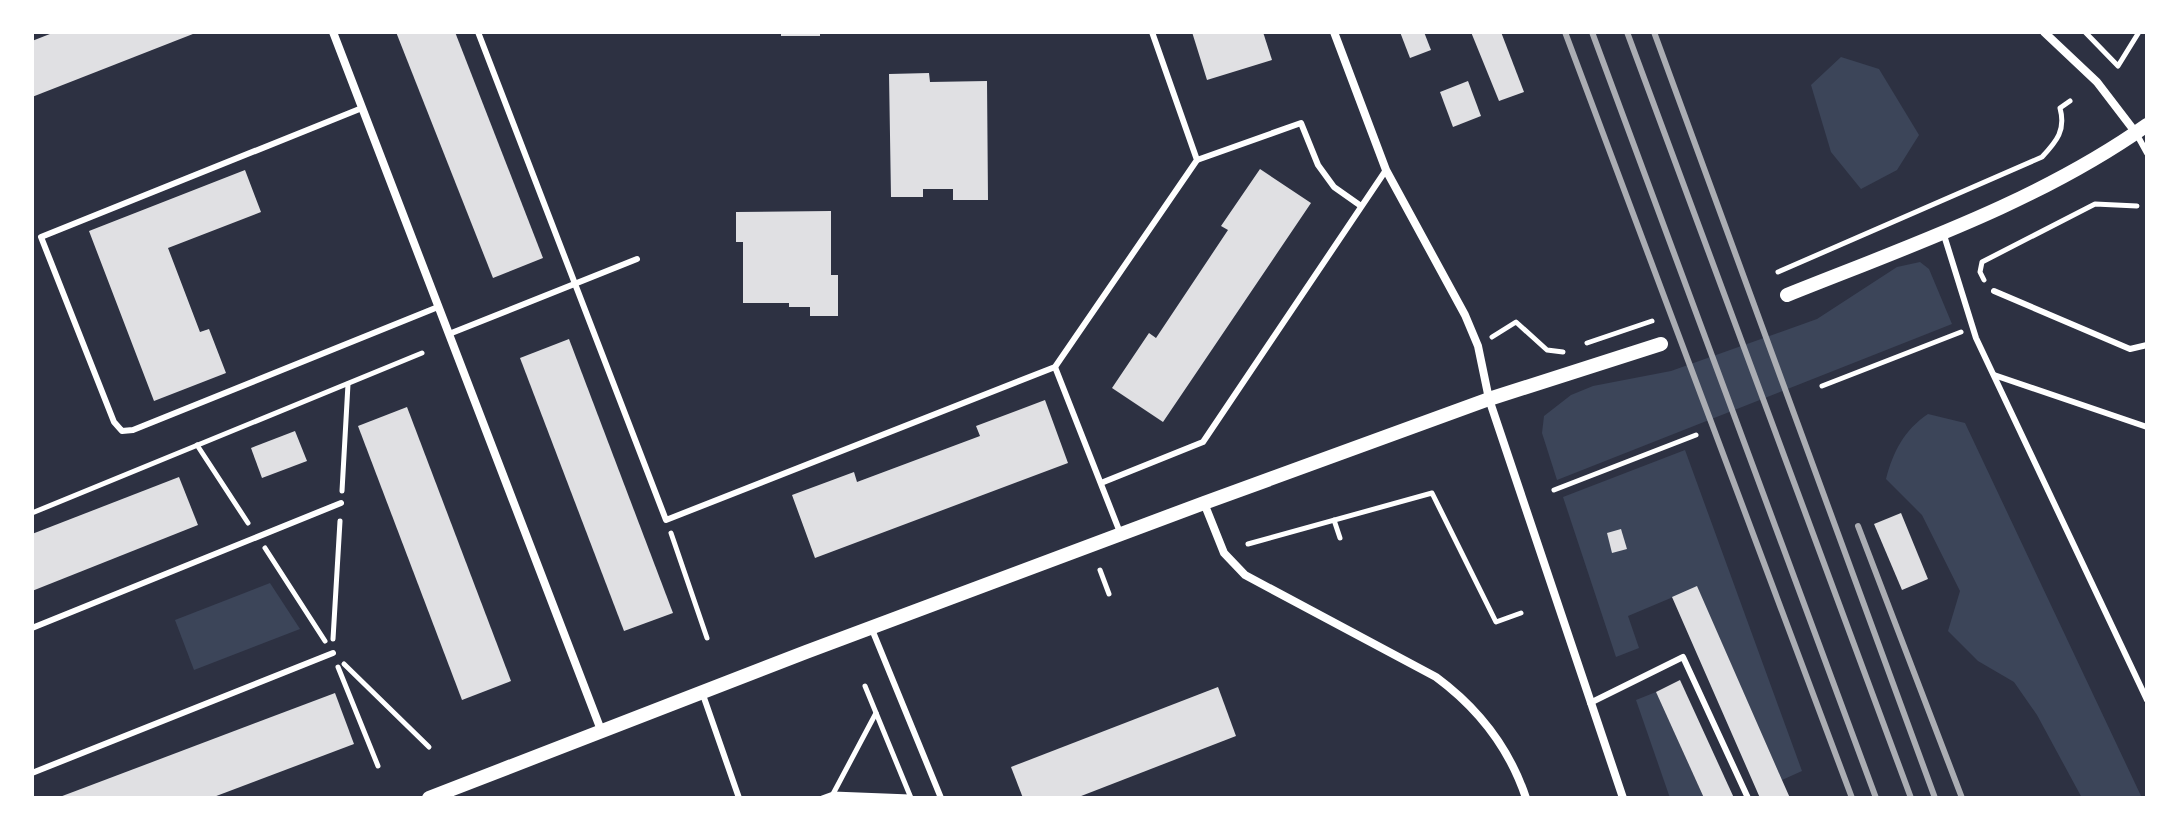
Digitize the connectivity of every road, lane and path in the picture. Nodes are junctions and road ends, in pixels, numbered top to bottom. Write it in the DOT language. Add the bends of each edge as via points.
graph roads {
  1 [pos="333,32"];
  2 [pos="478,32"];
  3 [pos="1152,32"];
  4 [pos="1334,32"];
  5 [pos="2044,32"];
  6 [pos="2085,32"];
  7 [pos="2139,32"];
  8 [pos="2070,101"];
  9 [pos="362,108"];
  10 [pos="2141,129"];
  11 [pos="2147,153"];
  12 [pos="1197,160"];
  13 [pos="1386,170"];
  14 [pos="1361,206"];
  15 [pos="2137,206"];
  16 [pos="1943,232"];
  17 [pos="637,259"];
  18 [pos="1778,272"];
  19 [pos="1985,283"];
  20 [pos="575,284"];
  21 [pos="1994,291"];
  22 [pos="1787,295"];
  23 [pos="438,307"];
  24 [pos="1652,321"];
  25 [pos="1973,327"];
  26 [pos="449,334"];
  27 [pos="1661,344"];
  28 [pos="2147,345"];
  29 [pos="1478,346"];
  30 [pos="422,353"];
  31 [pos="1055,367"];
  32 [pos="1994,375"];
  33 [pos="1822,386"];
  34 [pos="1489,399"];
  35 [pos="2147,427"];
  36 [pos="1696,435"];
  37 [pos="197,445"];
  38 [pos="1101,483"];
  39 [pos="1554,490"];
  40 [pos="341,503"];
  41 [pos="1204,503"];
  42 [pos="32,513"];
  43 [pos="666,520"];
  44 [pos="1334,520"];
  45 [pos="1121,535"];
  46 [pos="257,537"];
  47 [pos="1340,538"];
  48 [pos="1248,544"];
  49 [pos="1100,570"];
  50 [pos="1109,594"];
  51 [pos="1521,613"];
  52 [pos="871,627"];
  53 [pos="32,628"];
  54 [pos="707,638"];
  55 [pos="333,653"];
  56 [pos="865,686"];
  57 [pos="702,691"];
  58 [pos="2147,700"];
  59 [pos="1590,703"];
  60 [pos="876,712"];
  61 [pos="601,730"];
  62 [pos="429,747"];
  63 [pos="378,766"];
  64 [pos="32,773"];
  65 [pos="833,794"];
  66 [pos="429,798"];
  67 [pos="739,798"];
  68 [pos="822,798"];
  69 [pos="910,798"];
  70 [pos="941,798"];
  71 [pos="1526,798"];
  72 [pos="1623,798"];
  73 [pos="1748,798"];
  1 -- 9 [label="street"];
  2 -- 20 [label="lane"];
  3 -- 12 [label="lane"];
  4 -- 13 [label="street"];
  5 -- 10 [label="street"];
  6 -- 7 [label="path" via="2118,66"];
  8 -- 18 [label="path" via="2060,108 2058,140 2042,157"];
  9 -- 23 [label="street"];
  9 -- 23 [label="lane" via="41,237 122,431"];
  10 -- 11 [label="lane"];
  10 -- 16 [label="street" via="2064,177"];
  12 -- 14 [label="lane" via="1301,123 1318,165 1334,187"];
  12 -- 31 [label="lane"];
  13 -- 14 [label="lane"];
  13 -- 29 [label="street"];
  14 -- 38 [label="lane" via="1203,442"];
  15 -- 19 [label="path" via="2095,204 1982,262"];
  16 -- 22 [label="street"];
  16 -- 25 [label="lane"];
  17 -- 20 [label="lane"];
  20 -- 26 [label="lane"];
  20 -- 43 [label="lane"];
  21 -- 28 [label="lane" via="2130,349"];
  23 -- 26 [label="street"];
  24 -- 29 [label="path" via="1560,353 1547,350 1516,322"];
  25 -- 32 [label="lane"];
  25 -- 33 [label="path"];
  26 -- 61 [label="street"];
  27 -- 34 [label="street"];
  29 -- 34 [label="street"];
  30 -- 37 [label="path"];
  31 -- 38 [label="lane"];
  31 -- 43 [label="lane"];
  32 -- 35 [label="lane"];
  32 -- 58 [label="lane"];
  34 -- 41 [label="street"];
  34 -- 59 [label="street"];
  36 -- 39 [label="path"];
  37 -- 42 [label="path"];
  37 -- 46 [label="path"];
  38 -- 45 [label="lane"];
  40 -- 46 [label="lane"];
  41 -- 45 [label="street"];
  41 -- 71 [label="street" via="1224,553 1245,575 1464,697 1505,750"];
  43 -- 54 [label="path"];
  44 -- 47 [label="path"];
  44 -- 48 [label="path"];
  44 -- 51 [label="path" via="1432,493 1496,622"];
  45 -- 52 [label="street"];
  46 -- 53 [label="lane"];
  46 -- 55 [label="path"];
  49 -- 50 [label="path"];
  52 -- 57 [label="street"];
  52 -- 70 [label="lane"];
  55 -- 62 [label="path"];
  55 -- 63 [label="path"];
  55 -- 64 [label="lane"];
  56 -- 60 [label="path"];
  57 -- 61 [label="street"];
  57 -- 67 [label="lane"];
  59 -- 72 [label="street"];
  59 -- 73 [label="lane" via="1683,657"];
  60 -- 65 [label="path"];
  60 -- 69 [label="path"];
  61 -- 66 [label="street"];
  65 -- 68 [label="path"];
  65 -- 69 [label="path"];
}
